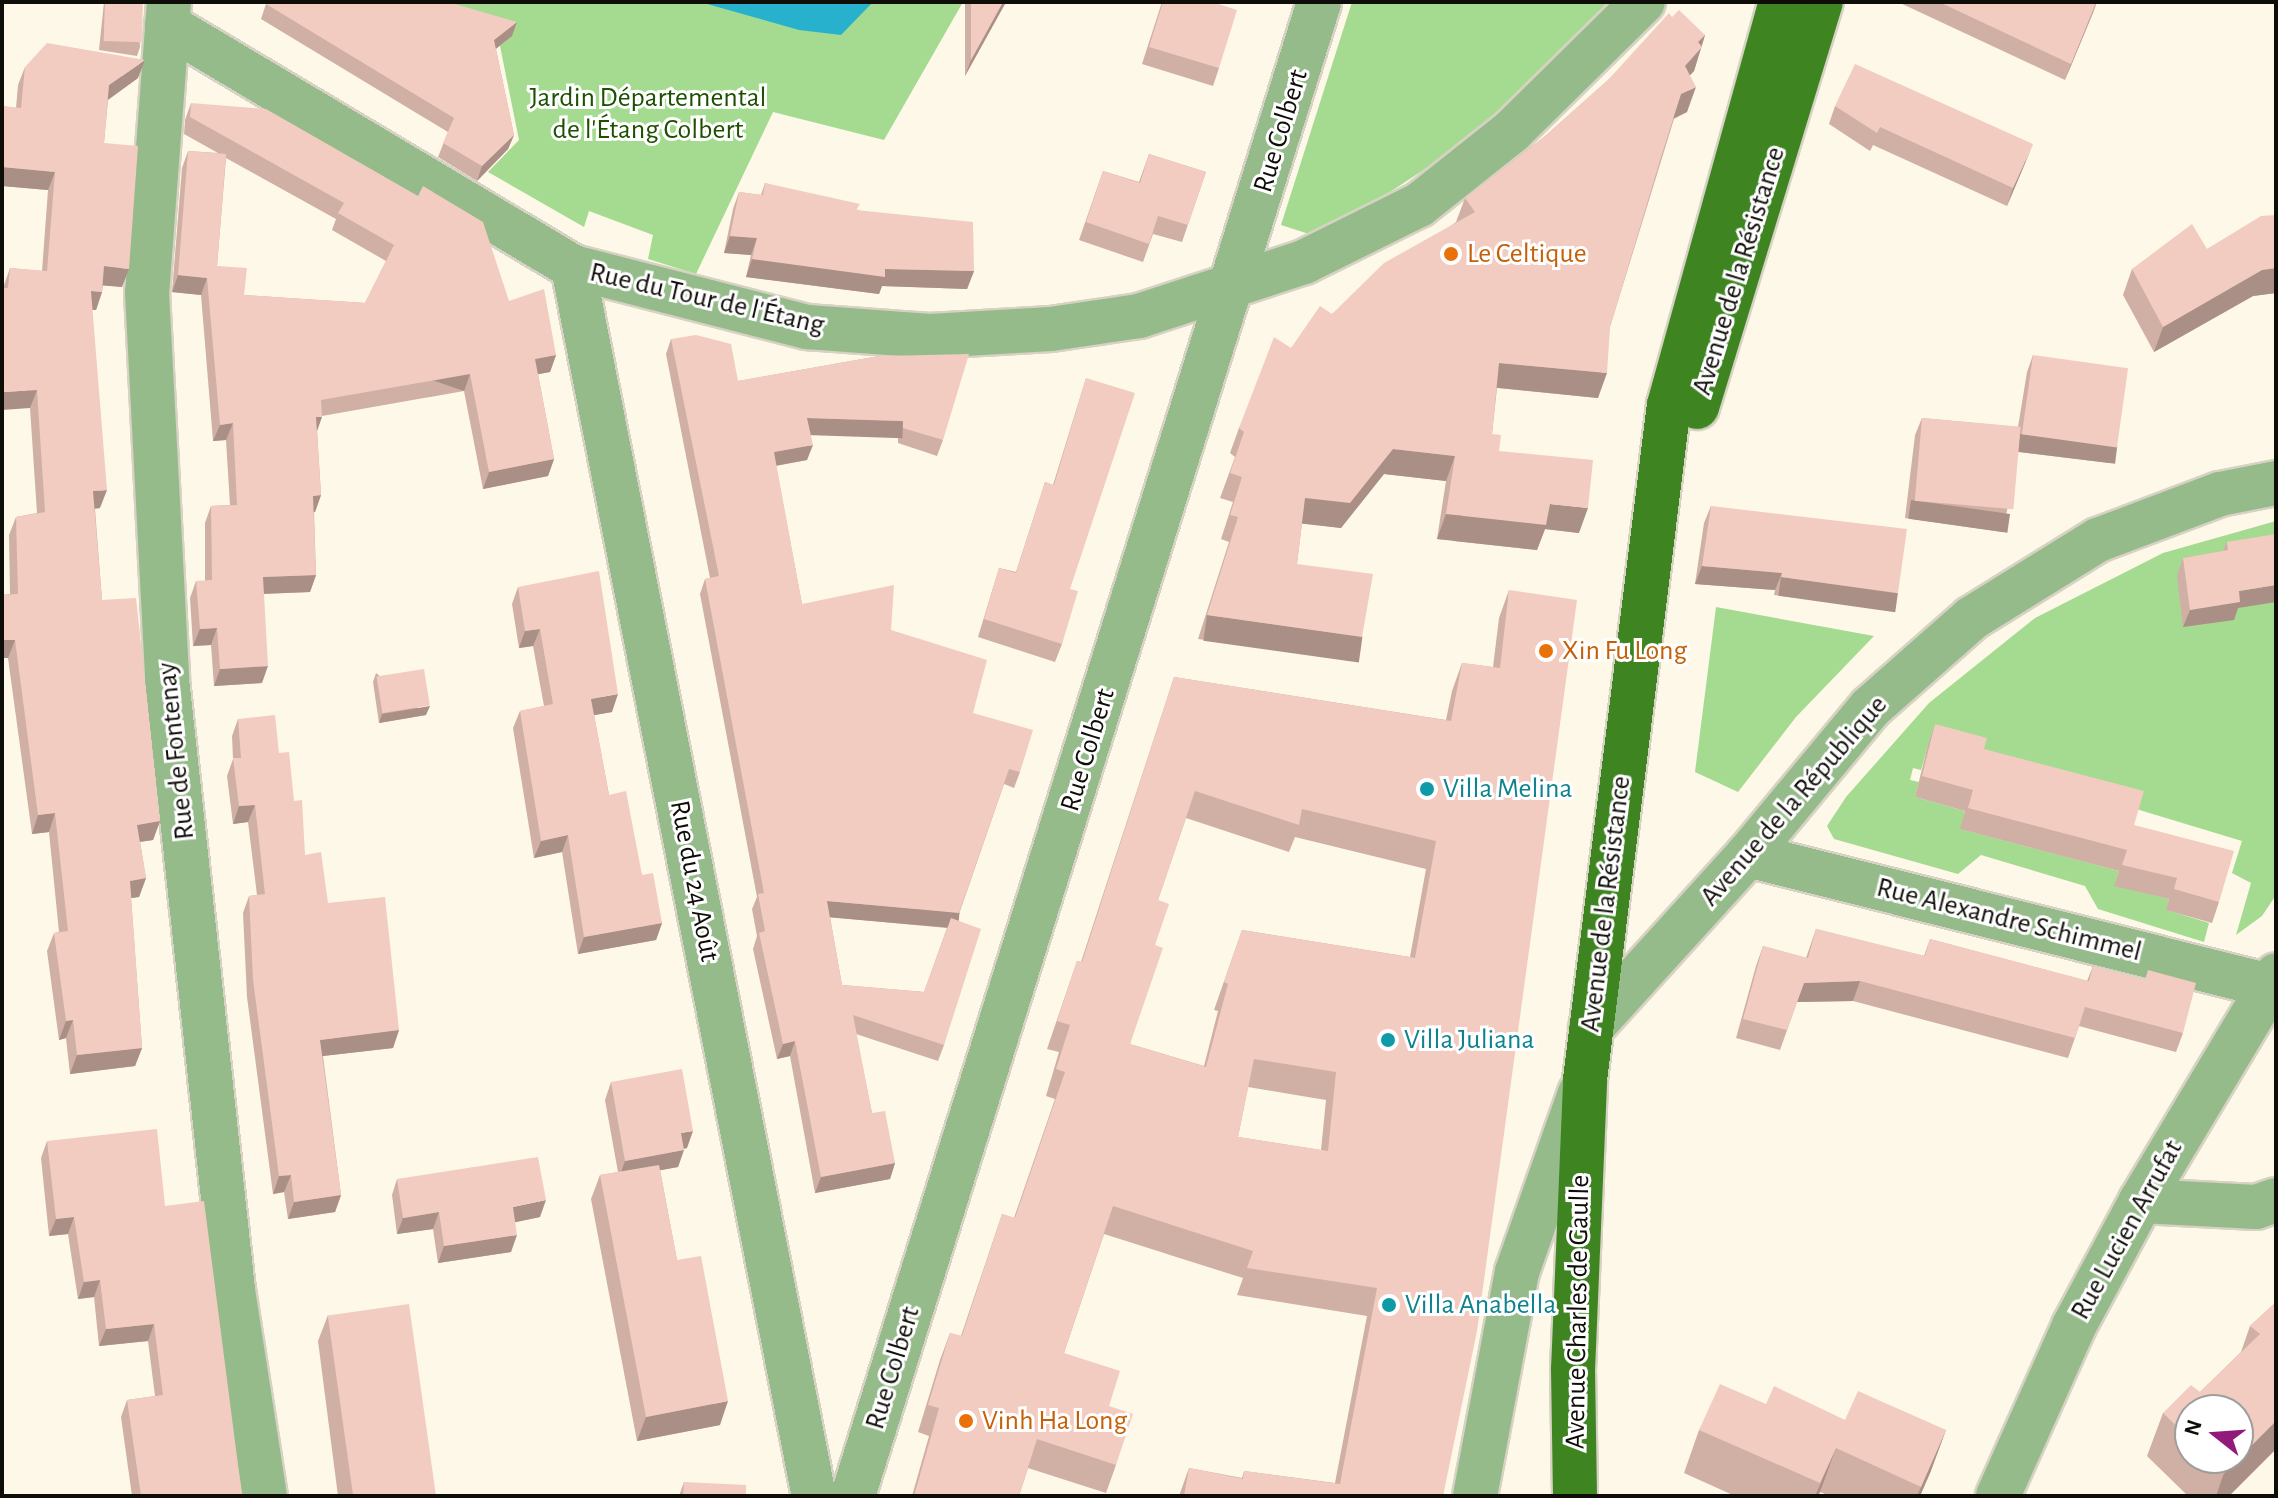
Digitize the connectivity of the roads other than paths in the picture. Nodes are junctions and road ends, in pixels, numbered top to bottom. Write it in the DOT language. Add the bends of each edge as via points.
graph roads {
  1 [pos="1643,2"];
  2 [pos="1781,2"];
  3 [pos="1821,2"];
  4 [pos="1319,3"];
  5 [pos="168,14"];
  6 [pos="573,267"];
  7 [pos="1233,288"];
  8 [pos="2276,483"];
  9 [pos="1651,538"];
  10 [pos="1748,855"];
  11 [pos="2272,981"];
  12 [pos="1591,1028"];
  13 [pos="1585,1080"];
  14 [pos="2276,1200"];
  15 [pos="2141,1201"];
  16 [pos="265,1496"];
  17 [pos="814,1496"];
  18 [pos="853,1496"];
  19 [pos="1475,1496"];
  20 [pos="1575,1496"];
  21 [pos="1998,1496"];
  1 -- 7 [label="street, Rue du Tour de l'Étang" via="1512,131 1419,205 1304,262"];
  2 -- 9 [label="main road, Avenue de la Résistance" via="1669,405"];
  3 -- 9 [label="main road, Avenue de la Résistance" via="1704,388"];
  4 -- 7 [label="street, Rue Colbert"];
  5 -- 6 [label="street, Rue du Tour de l'Étang"];
  5 -- 16 [label="street, Rue de Fontenay" via="147,293 167,679 233,1290"];
  6 -- 7 [label="street, Rue du Tour de l'Étang" via="807,327 930,336 1051,329 1139,316"];
  6 -- 17 [label="street, Rue du 24 Août"];
  7 -- 18 [label="street, Rue Colbert"];
  8 -- 10 [label="street, Avenue de la République" via="2220,494 2098,540 1972,618 1870,708"];
  9 -- 12 [label="main road, Avenue de la Résistance"];
  10 -- 11 [label="street, Rue Alexandre Schimmel"];
  10 -- 12 [label="street, Avenue de la République"];
  11 -- 15 [label="street, Rue Lucien Arrufat"];
  12 -- 13 [label="main road, Avenue de la Résistance"];
  13 -- 19 [label="street" via="1517,1272"];
  13 -- 20 [label="main road, Avenue Charles de Gaulle" via="1573,1370"];
  14 -- 15 [label="street" via="2256,1207"];
  15 -- 21 [label="street, Rue Lucien Arrufat" via="2074,1326"];
}
